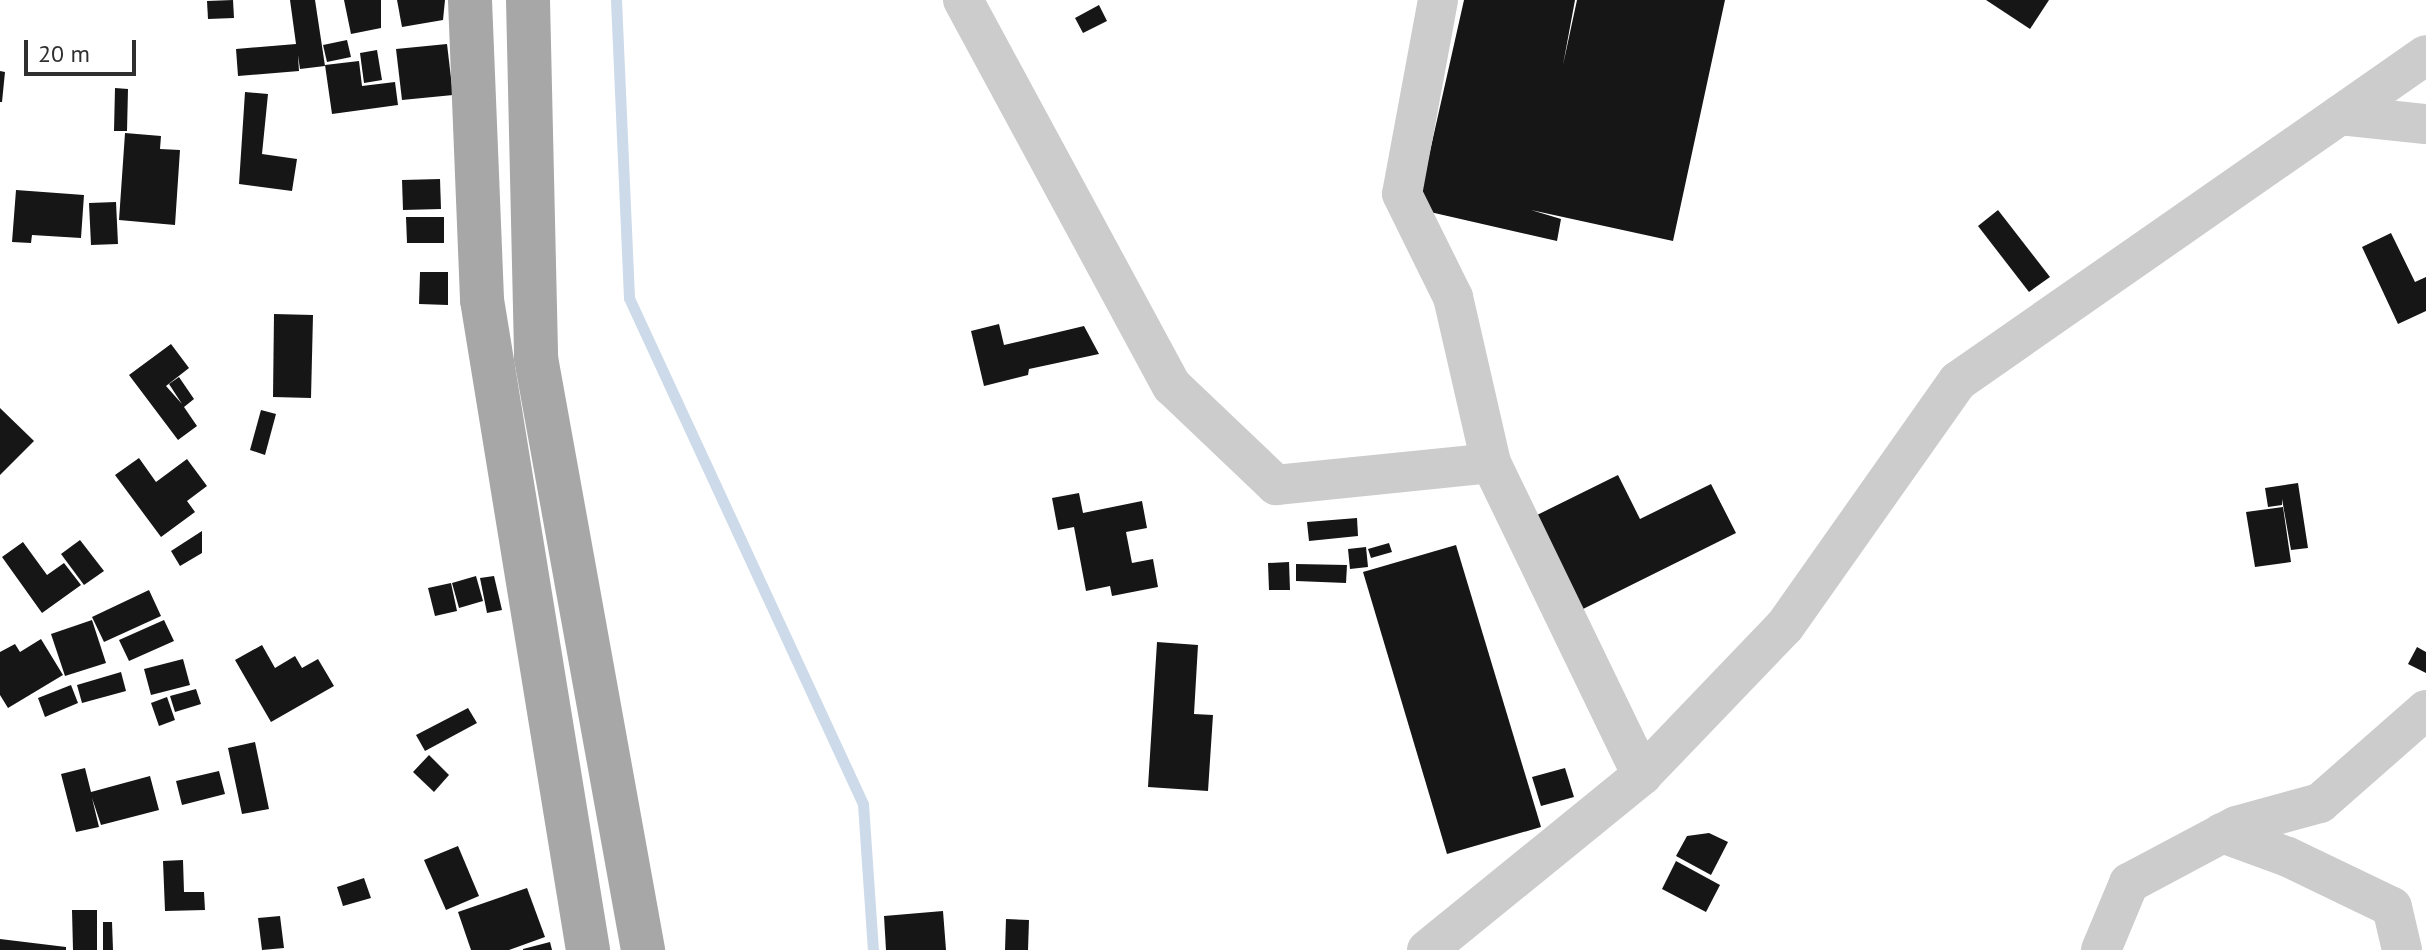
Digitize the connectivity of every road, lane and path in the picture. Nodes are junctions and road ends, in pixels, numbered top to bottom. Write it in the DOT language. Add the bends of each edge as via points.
graph roads {
  1 [pos="470,0"];
  2 [pos="528,0"];
  3 [pos="963,0"];
  4 [pos="1438,0"];
  5 [pos="2426,55"];
  6 [pos="2340,115"];
  7 [pos="2426,124"];
  8 [pos="1491,463"];
  9 [pos="2426,710"];
  10 [pos="1642,775"];
  11 [pos="2222,833"];
  12 [pos="588,950"];
  13 [pos="643,950"];
  14 [pos="1427,950"];
  15 [pos="2101,950"];
  16 [pos="2402,950"];
  1 -- 12 [label="main road" via="482,300"];
  2 -- 13 [label="main road" via="536,358"];
  3 -- 8 [label="street" via="1172,386 1276,485"];
  4 -- 8 [label="street" via="1402,194 1453,297"];
  5 -- 6 [label="street"];
  6 -- 7 [label="street"];
  6 -- 10 [label="street" via="1958,381 1785,626"];
  8 -- 10 [label="street"];
  9 -- 11 [label="street" via="2320,803"];
  10 -- 14 [label="street"];
  11 -- 15 [label="street" via="2129,883"];
  11 -- 16 [label="street" via="2288,857 2392,907"];
}
